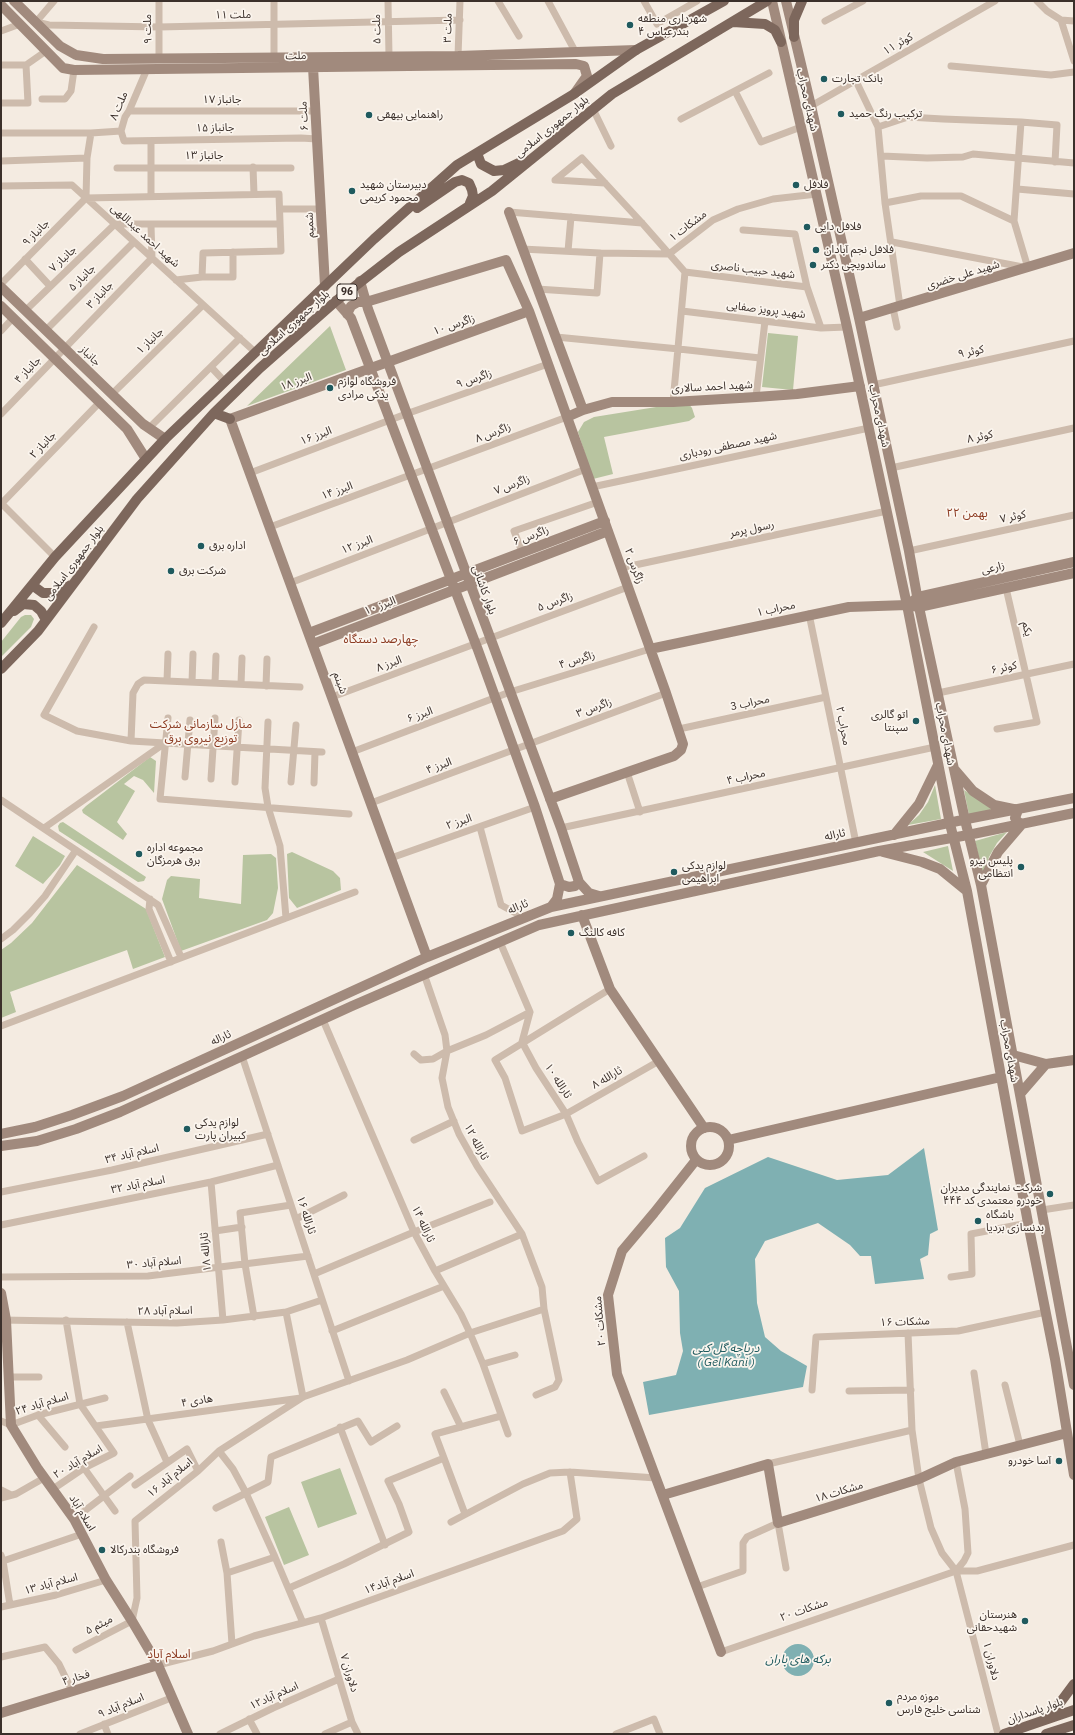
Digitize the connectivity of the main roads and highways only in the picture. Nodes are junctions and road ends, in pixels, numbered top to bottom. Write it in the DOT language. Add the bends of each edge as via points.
graph roads {
  1 [pos="14,1"];
  2 [pos="724,1"];
  3 [pos="768,1"];
  4 [pos="772,1"];
  5 [pos="802,1"];
  6 [pos="786,4"];
  7 [pos="1,5"];
  8 [pos="774,12"];
  9 [pos="36,22"];
  10 [pos="733,22"];
  11 [pos="23,27"];
  12 [pos="794,37"];
  13 [pos="781,42"];
  14 [pos="636,50"];
  15 [pos="576,53"];
  16 [pos="576,64"];
  17 [pos="313,67"];
  18 [pos="574,94"];
  19 [pos="478,153"];
  20 [pos="539,153"];
  21 [pos="318,163"];
  22 [pos="470,203"];
  23 [pos="509,212"];
  24 [pos="387,228"];
  25 [pos="1074,253"];
  26 [pos="360,281"];
  27 [pos="325,286"];
  28 [pos="1,287"];
  29 [pos="336,301"];
  30 [pos="366,302"];
  31 [pos="1,306"];
  32 [pos="529,311"];
  33 [pos="347,314"];
  34 [pos="859,318"];
  35 [pos="387,361"];
  36 [pos="370,368"];
  37 [pos="860,386"];
  38 [pos="583,410"];
  39 [pos="214,413"];
  40 [pos="567,417"];
  41 [pos="230,419"];
  42 [pos="165,439"];
  43 [pos="146,459"];
  44 [pos="605,521"];
  45 [pos="608,531"];
  46 [pos="522,552"];
  47 [pos="1074,562"];
  48 [pos="527,563"];
  49 [pos="1074,573"];
  50 [pos="466,574"];
  51 [pos="451,580"];
  52 [pos="32,585"];
  53 [pos="72,585"];
  54 [pos="470,585"];
  55 [pos="455,591"];
  56 [pos="918,602"];
  57 [pos="907,604"];
  58 [pos="3,620"];
  59 [pos="46,620"];
  60 [pos="309,633"];
  61 [pos="313,644"];
  62 [pos="650,649"];
  63 [pos="1,669"];
  64 [pos="938,765"];
  65 [pos="954,768"];
  66 [pos="1074,798"];
  67 [pos="550,799"];
  68 [pos="1018,810"];
  69 [pos="1074,813"];
  70 [pos="964,820"];
  71 [pos="950,824"];
  72 [pos="1022,824"];
  73 [pos="894,835"];
  74 [pos="968,835"];
  75 [pos="954,838"];
  76 [pos="856,843"];
  77 [pos="879,852"];
  78 [pos="859,856"];
  79 [pos="579,882"];
  80 [pos="560,884"];
  81 [pos="981,885"];
  82 [pos="967,891"];
  83 [pos="599,896"];
  84 [pos="551,907"];
  85 [pos="582,915"];
  86 [pos="427,956"];
  87 [pos="1013,1055"];
  88 [pos="1074,1060"];
  89 [pos="1046,1064"];
  90 [pos="169,1075"];
  91 [pos="1001,1077"];
  92 [pos="175,1088"];
  93 [pos="1020,1094"];
  94 [pos="704,1128"];
  95 [pos="1,1134"];
  96 [pos="728,1140"];
  97 [pos="1,1146"];
  98 [pos="696,1160"];
  99 [pos="1,1293"];
  100 [pos="3,1320"];
  101 [pos="1070,1347"];
  102 [pos="1074,1385"];
  103 [pos="6,1423"];
  104 [pos="1067,1433"];
  105 [pos="1074,1475"];
  106 [pos="663,1495"];
  107 [pos="721,1652"];
  108 [pos="158,1665"];
  109 [pos="1074,1684"];
  110 [pos="1074,1710"];
  111 [pos="1,1713"];
  112 [pos="1048,1719"];
  113 [pos="1072,1727"];
  114 [pos="188,1734"];
  115 [pos="1004,1734"];
  116 [pos="1046,1734"];
  1 -- 9 [label="main road, ملت"];
  2 -- 14 [label="main road, بلوار جمهوری اسلامی / 96"];
  3 -- 10 [label="main road, بلوار جمهوری اسلامی / 96"];
  4 -- 8 [label="main road, شهدای محراب"];
  5 -- 12 [label="main road" via="794,20"];
  6 -- 8 [label="main road" via="777,3"];
  6 -- 12 [label="main road, شهدای محراب"];
  7 -- 11 [label="main road, ملت"];
  8 -- 13 [label="main road, شهدای محراب"];
  9 -- 11 [label="main road"];
  9 -- 15 [label="main road, ملت" via="60,46 76,55 103,58"];
  10 -- 13 [label="main road" via="765,24 775,30"];
  10 -- 20 [label="main road, بلوار جمهوری اسلامی / 96" via="612,94"];
  11 -- 17 [label="main road, ملت" via="62,68 74,70"];
  12 -- 34 [label="main road, شهدای محراب"];
  13 -- 37 [label="main road, شهدای محراب"];
  14 -- 15 [label="main road, ملت"];
  14 -- 18 [label="main road, بلوار جمهوری اسلامی / 96"];
  15 -- 16 [label="main road"];
  16 -- 17 [label="main road, ملت"];
  16 -- 18 [label="main road" via="584,66 587,76"];
  17 -- 21 [label="main road, ملت ۶"];
  18 -- 19 [label="main road, بلوار جمهوری اسلامی / 96"];
  19 -- 20 [label="main road" via="481,164 494,171 504,170"];
  19 -- 24 [label="main road, بلوار جمهوری اسلامی / 96" via="457,165"];
  20 -- 22 [label="main road, بلوار جمهوری اسلامی / 96" via="492,190"];
  21 -- 27 [label="main road, شمیم"];
  22 -- 24 [label="main road" via="473,196 469,183 462,180 455,182"];
  22 -- 26 [label="main road, بلوار جمهوری اسلامی / 96"];
  23 -- 38 [label="main road"];
  24 -- 27 [label="main road, بلوار جمهوری اسلامی / 96"];
  25 -- 34 [label="main road, شهید علی خضری"];
  26 -- 29 [label="main road, بلوار جمهوری اسلامی / 96"];
  26 -- 30 [label="main road, بلوار کاشانی"];
  27 -- 42 [label="main road, بلوار جمهوری اسلامی / 96"];
  28 -- 42 [label="main road, جانباز" via="112,394"];
  29 -- 33 [label="main road"];
  29 -- 39 [label="main road, بلوار جمهوری اسلامی / 96" via="260,368"];
  30 -- 32 [label="main road, زاگرس ۲" via="506,260"];
  30 -- 33 [label="main road" via="354,304"];
  30 -- 35 [label="main road, بلوار کاشانی"];
  31 -- 43 [label="main road" via="127,429"];
  32 -- 35 [label="main road, زاگرس ۱۰"];
  32 -- 40 [label="main road, زاگرس ۲"];
  33 -- 36 [label="main road" via="351,318"];
  34 -- 56 [label="main road, شهدای محراب"];
  35 -- 36 [label="main road, زاگرس ۱۰"];
  35 -- 50 [label="main road, بلوار کاشانی"];
  36 -- 41 [label="main road, البرز ۱۸"];
  36 -- 51 [label="main road"];
  37 -- 38 [label="main road, شهید احمد سالاری" via="756,397 673,402 612,402"];
  37 -- 57 [label="main road, شهدای محراب"];
  38 -- 40 [label="main road, شهید احمد سالاری"];
  39 -- 41 [label="main road"];
  39 -- 53 [label="main road, بلوار جمهوری اسلامی / 96" via="137,499"];
  40 -- 44 [label="main road, زاگرس ۲"];
  41 -- 60 [label="main road, شبنم"];
  42 -- 43 [label="main road, بلوار جمهوری اسلامی / 96"];
  43 -- 52 [label="main road, بلوار جمهوری اسلامی / 96"];
  44 -- 45 [label="main road, زاگرس ۲"];
  44 -- 46 [label="main road, زاگرس ۶"];
  45 -- 48 [label="main road"];
  45 -- 62 [label="main road, زاگرس ۲"];
  46 -- 48 [label="main road"];
  46 -- 50 [label="main road, زاگرس ۶"];
  47 -- 56 [label="main road, زارعی"];
  48 -- 54 [label="main road"];
  49 -- 56 [label="main road, زارعی" via="1006,588"];
  50 -- 51 [label="main road, زاگرس ۶"];
  50 -- 54 [label="main road, بلوار کاشانی"];
  51 -- 55 [label="main road"];
  51 -- 60 [label="main road, البرز ۱۰"];
  52 -- 53 [label="main road" via="43,593 55,593"];
  52 -- 58 [label="main road, بلوار جمهوری اسلامی / 96"];
  53 -- 59 [label="main road, بلوار جمهوری اسلامی / 96"];
  54 -- 55 [label="main road, البرز ۱۰"];
  54 -- 67 [label="main road, بلوار کاشانی"];
  55 -- 61 [label="main road, البرز ۱۰"];
  55 -- 80 [label="main road" via="535,807"];
  56 -- 57 [label="main road"];
  56 -- 65 [label="main road, شهدای محراب"];
  57 -- 62 [label="main road, محراب ۱" via="849,607 809,614"];
  57 -- 64 [label="main road, شهدای محراب"];
  58 -- 59 [label="main road" via="23,604 34,605"];
  59 -- 63 [label="main road, بلوار جمهوری اسلامی / 96"];
  60 -- 61 [label="main road, شبنم"];
  61 -- 86 [label="main road, شبنم"];
  62 -- 67 [label="main road, زاگرس ۲" via="679,729 683,744 681,750 674,756"];
  64 -- 71 [label="main road, شهدای محراب"];
  64 -- 73 [label="main road" via="919,804"];
  65 -- 68 [label="main road" via="973,791 994,805"];
  65 -- 70 [label="main road, شهدای محراب"];
  66 -- 68 [label="main road, ثاراله"];
  67 -- 79 [label="main road, بلوار کاشانی"];
  68 -- 70 [label="main road, ثاراله"];
  68 -- 72 [label="main road" via="1015,818"];
  69 -- 72 [label="main road"];
  70 -- 71 [label="main road, ثاراله"];
  70 -- 74 [label="main road, شهدای محراب"];
  71 -- 73 [label="main road, ثاراله"];
  71 -- 75 [label="main road, شهدای محراب"];
  72 -- 74 [label="main road"];
  72 -- 81 [label="main road" via="998,852"];
  73 -- 76 [label="main road, ثاراله"];
  74 -- 75 [label="main road"];
  74 -- 81 [label="main road, شهدای محراب"];
  75 -- 77 [label="main road"];
  75 -- 82 [label="main road, شهدای محراب"];
  76 -- 78 [label="main road"];
  76 -- 83 [label="main road, ثاراله"];
  77 -- 78 [label="main road"];
  77 -- 82 [label="main road" via="940,869"];
  78 -- 85 [label="main road"];
  79 -- 80 [label="main road" via="569,887"];
  79 -- 83 [label="main road" via="589,892"];
  80 -- 84 [label="main road" via="557,899"];
  81 -- 87 [label="main road, شهدای محراب"];
  82 -- 91 [label="main road, شهدای محراب"];
  83 -- 84 [label="main road, ثاراله"];
  84 -- 86 [label="main road, ثاراله"];
  85 -- 92 [label="main road" via="539,925 424,974"];
  85 -- 94 [label="main road" via="610,989"];
  86 -- 90 [label="main road, ثاراله"];
  87 -- 89 [label="main road"];
  87 -- 93 [label="main road, شهدای محراب"];
  88 -- 89 [label="main road"];
  89 -- 93 [label="main road"];
  90 -- 92 [label="main road"];
  90 -- 95 [label="main road, ثاراله" via="72,1115 35,1127"];
  91 -- 96 [label="main road"];
  91 -- 104 [label="main road, شهدای محراب"];
  92 -- 97 [label="main road" via="76,1130 37,1141"];
  93 -- 101 [label="main road, شهدای محراب"];
  94 -- 96 [label="main road" via="718,1129"];
  94 -- 98 [label="main road" via="695,1133 691,1142 691,1152"];
  96 -- 98 [label="main road" via="727,1156 720,1163 710,1166"];
  98 -- 106 [label="main road, مشکات ۲۰" via="622,1252 608,1295 617,1374"];
  99 -- 100 [label="main road"];
  100 -- 103 [label="main road" via="8,1377"];
  101 -- 102 [label="main road, شهدای محراب"];
  103 -- 108 [label="main road, اسلام آباد" via="74,1519 106,1580"];
  104 -- 105 [label="main road, شهدای محراب"];
  104 -- 106 [label="main road, مشکات ۱۸" via="956,1462 919,1480 778,1522 768,1464"];
  106 -- 107 [label="main road, مشکات ۲۰"];
  108 -- 111 [label="main road, فخار ۴"];
  108 -- 114 [label="main road, اسلام آباد" via="170,1698"];
  109 -- 112 [label="main road"];
  110 -- 112 [label="main road, بلوار پاسداران"];
  112 -- 115 [label="main road, بلوار پاسداران"];
  113 -- 116 [label="main road"];
}
